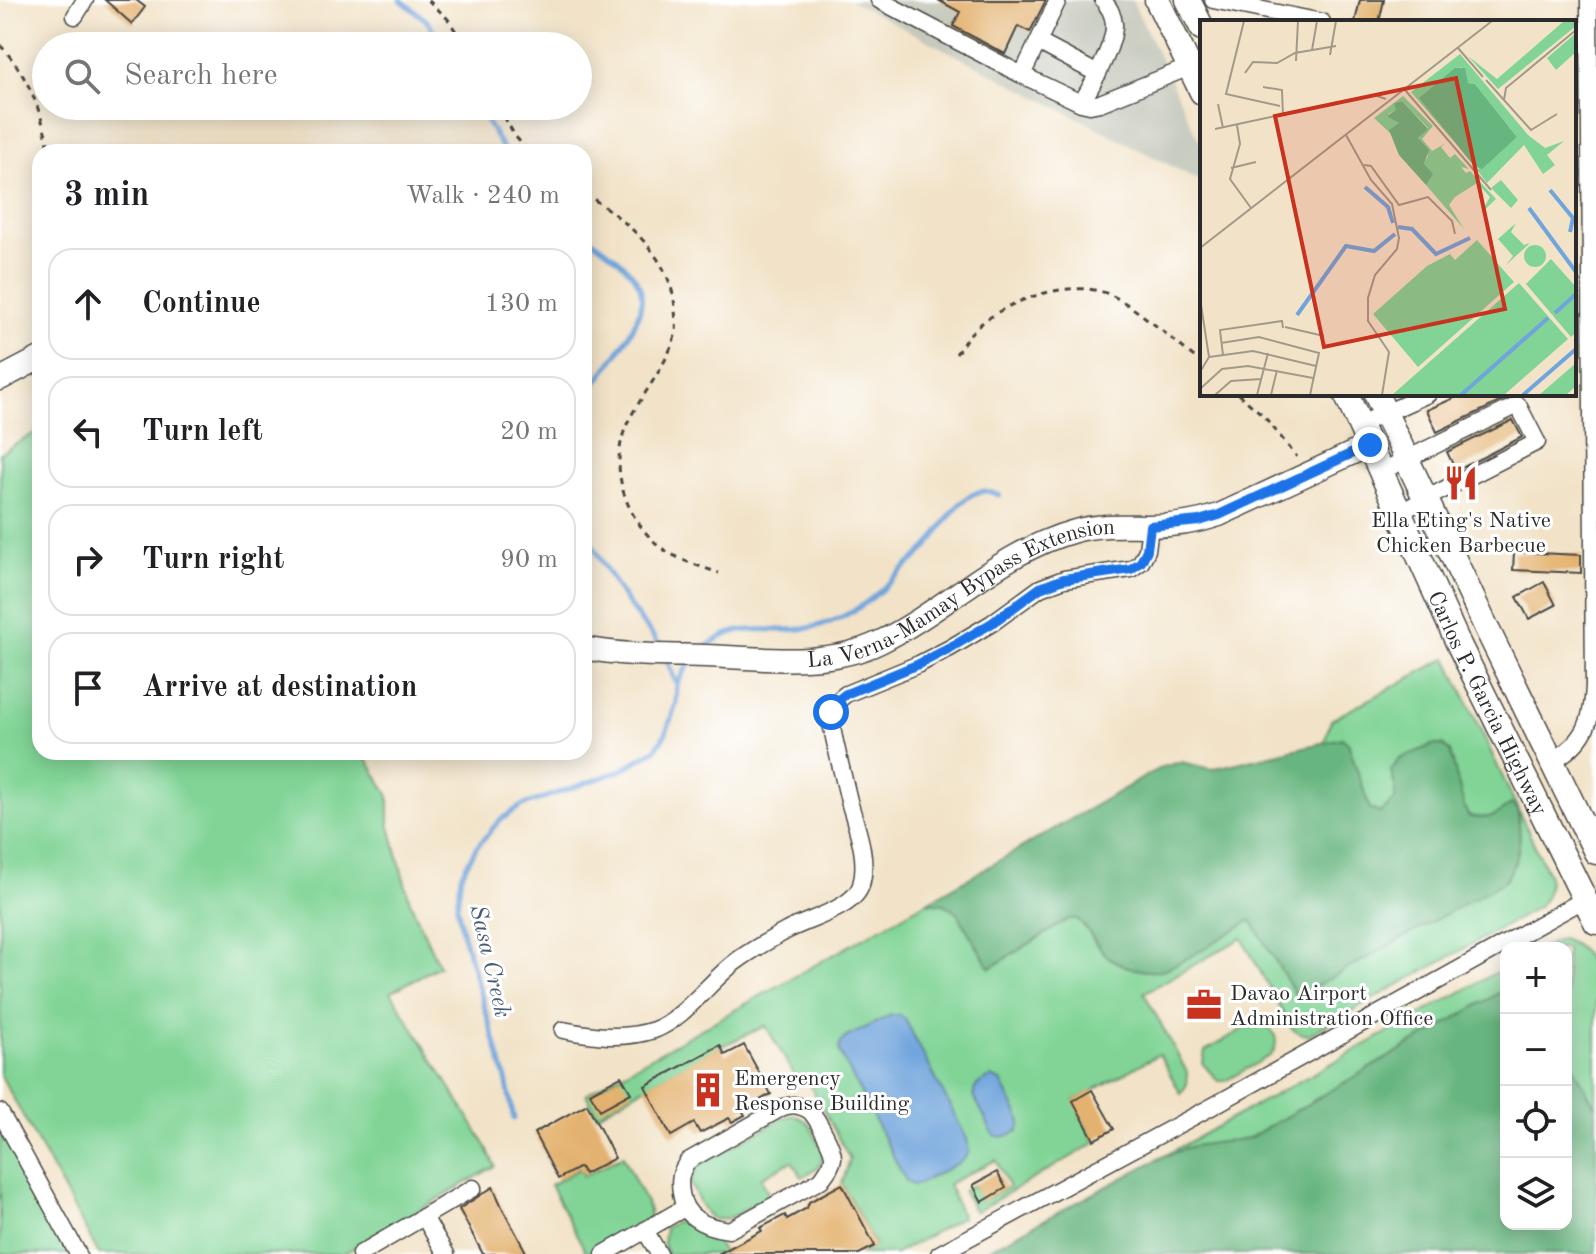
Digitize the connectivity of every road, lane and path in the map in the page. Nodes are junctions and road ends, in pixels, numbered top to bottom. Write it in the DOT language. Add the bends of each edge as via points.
graph roads {
  1 [pos="85,0"];
  2 [pos="428,0"];
  3 [pos="879,0"];
  4 [pos="1058,0"];
  5 [pos="1103,0"];
  6 [pos="1188,0"];
  7 [pos="1213,0"];
  8 [pos="1589,0"];
  9 [pos="1164,2"];
  10 [pos="75,16"];
  11 [pos="1312,20"];
  12 [pos="1200,24"];
  13 [pos="456,32"];
  14 [pos="1038,42"];
  15 [pos="0,45"];
  16 [pos="1592,54"];
  17 [pos="1196,64"];
  18 [pos="1098,74"];
  19 [pos="1022,75"];
  20 [pos="32,92"];
  21 [pos="1081,103"];
  22 [pos="43,120"];
  23 [pos="506,120"];
  24 [pos="48,144"];
  25 [pos="522,144"];
  26 [pos="592,198"];
  27 [pos="1593,200"];
  28 [pos="956,354"];
  29 [pos="1200,361"];
  30 [pos="32,362"];
  31 [pos="0,379"];
  32 [pos="1240,396"];
  33 [pos="1347,396"];
  34 [pos="1419,396"];
  35 [pos="1381,404"];
  36 [pos="1365,434"];
  37 [pos="1594,440"];
  38 [pos="1407,459"];
  39 [pos="1382,471"];
  40 [pos="1309,473"];
  41 [pos="1425,498"];
  42 [pos="1400,512"];
  43 [pos="1150,526"];
  44 [pos="719,573"];
  45 [pos="1488,631"];
  46 [pos="1459,645"];
  47 [pos="592,649"];
  48 [pos="1593,724"];
  49 [pos="1551,762"];
  50 [pos="1596,855"];
  51 [pos="1591,899"];
  52 [pos="1596,922"];
  53 [pos="563,1030"];
  54 [pos="0,1112"];
  55 [pos="473,1188"];
  56 [pos="684,1208"];
  57 [pos="424,1217"];
  58 [pos="645,1230"];
  59 [pos="78,1254"];
  60 [pos="360,1254"];
  61 [pos="446,1254"];
  62 [pos="604,1254"];
  63 [pos="659,1254"];
  64 [pos="939,1254"];
  1 -- 10 [label="street"];
  2 -- 13 [label="path"];
  3 -- 19 [label="street"];
  4 -- 14 [label="street"];
  5 -- 18 [label="street" via="1112,12 1113,32"];
  6 -- 12 [label="highway"];
  7 -- 11 [label="street"];
  8 -- 16 [label="street"];
  9 -- 17 [label="highway"];
  14 -- 18 [label="street"];
  14 -- 19 [label="street"];
  15 -- 20 [label="path"];
  16 -- 27 [label="street"];
  17 -- 21 [label="street" via="1100,103"];
  18 -- 21 [label="street"];
  19 -- 21 [label="street"];
  22 -- 24 [label="path"];
  23 -- 25 [label="path"];
  26 -- 44 [label="path" via="629,225 666,272 674,300 672,342 621,437 618,458 625,501 659,546"];
  27 -- 37 [label="street"];
  28 -- 29 [label="path" via="974,329 1003,309 1062,289 1110,294"];
  30 -- 31 [label="main road"];
  32 -- 40 [label="path" via="1263,415"];
  33 -- 36 [label="highway, Carlos P. Garcia Highway"];
  34 -- 35 [label="street"];
  35 -- 36 [label="street"];
  35 -- 38 [label="highway, Carlos P. Garcia Highway"];
  36 -- 39 [label="highway, Carlos P. Garcia Highway"];
  36 -- 40 [label="main road, La Verna-Mamay Bypass Extension"];
  37 -- 48 [label="street"];
  38 -- 39 [label="street"];
  38 -- 41 [label="highway, Carlos P. Garcia Highway"];
  38 -- 41 [label="street" via="1518,405 1537,442"];
  39 -- 42 [label="highway, Carlos P. Garcia Highway"];
  40 -- 43 [label="main road, La Verna-Mamay Bypass Extension" via="1219,515"];
  41 -- 42 [label="street"];
  41 -- 45 [label="highway, Carlos P. Garcia Highway"];
  42 -- 46 [label="highway, Carlos P. Garcia Highway"];
  43 -- 47 [label="main road, La Verna-Mamay Bypass Extension" via="1102,526 1039,545 867,648 832,657"];
  43 -- 53 [label="street" via="1147,550 1131,569 1040,588 950,648 837,701 831,723 863,865 862,883 847,904 788,930 735,962 679,1015 656,1029 610,1037"];
  45 -- 46 [label="highway"];
  45 -- 49 [label="highway, Carlos P. Garcia Highway"];
  46 -- 51 [label="highway, Carlos P. Garcia Highway"];
  48 -- 49 [label="street" via="1575,746"];
  49 -- 50 [label="highway, Carlos P. Garcia Highway"];
  50 -- 51 [label="highway"];
  51 -- 52 [label="highway, Carlos P. Garcia Highway"];
  51 -- 64 [label="street"];
  54 -- 59 [label="street"];
  55 -- 57 [label="street"];
  56 -- 56 [label="street" via="702,1224 729,1230 821,1180 833,1158 832,1148 810,1111 783,1107 688,1161 679,1183"];
  56 -- 58 [label="street"];
  57 -- 60 [label="street"];
  57 -- 61 [label="street"];
  58 -- 62 [label="street"];
  58 -- 63 [label="street"];
}
